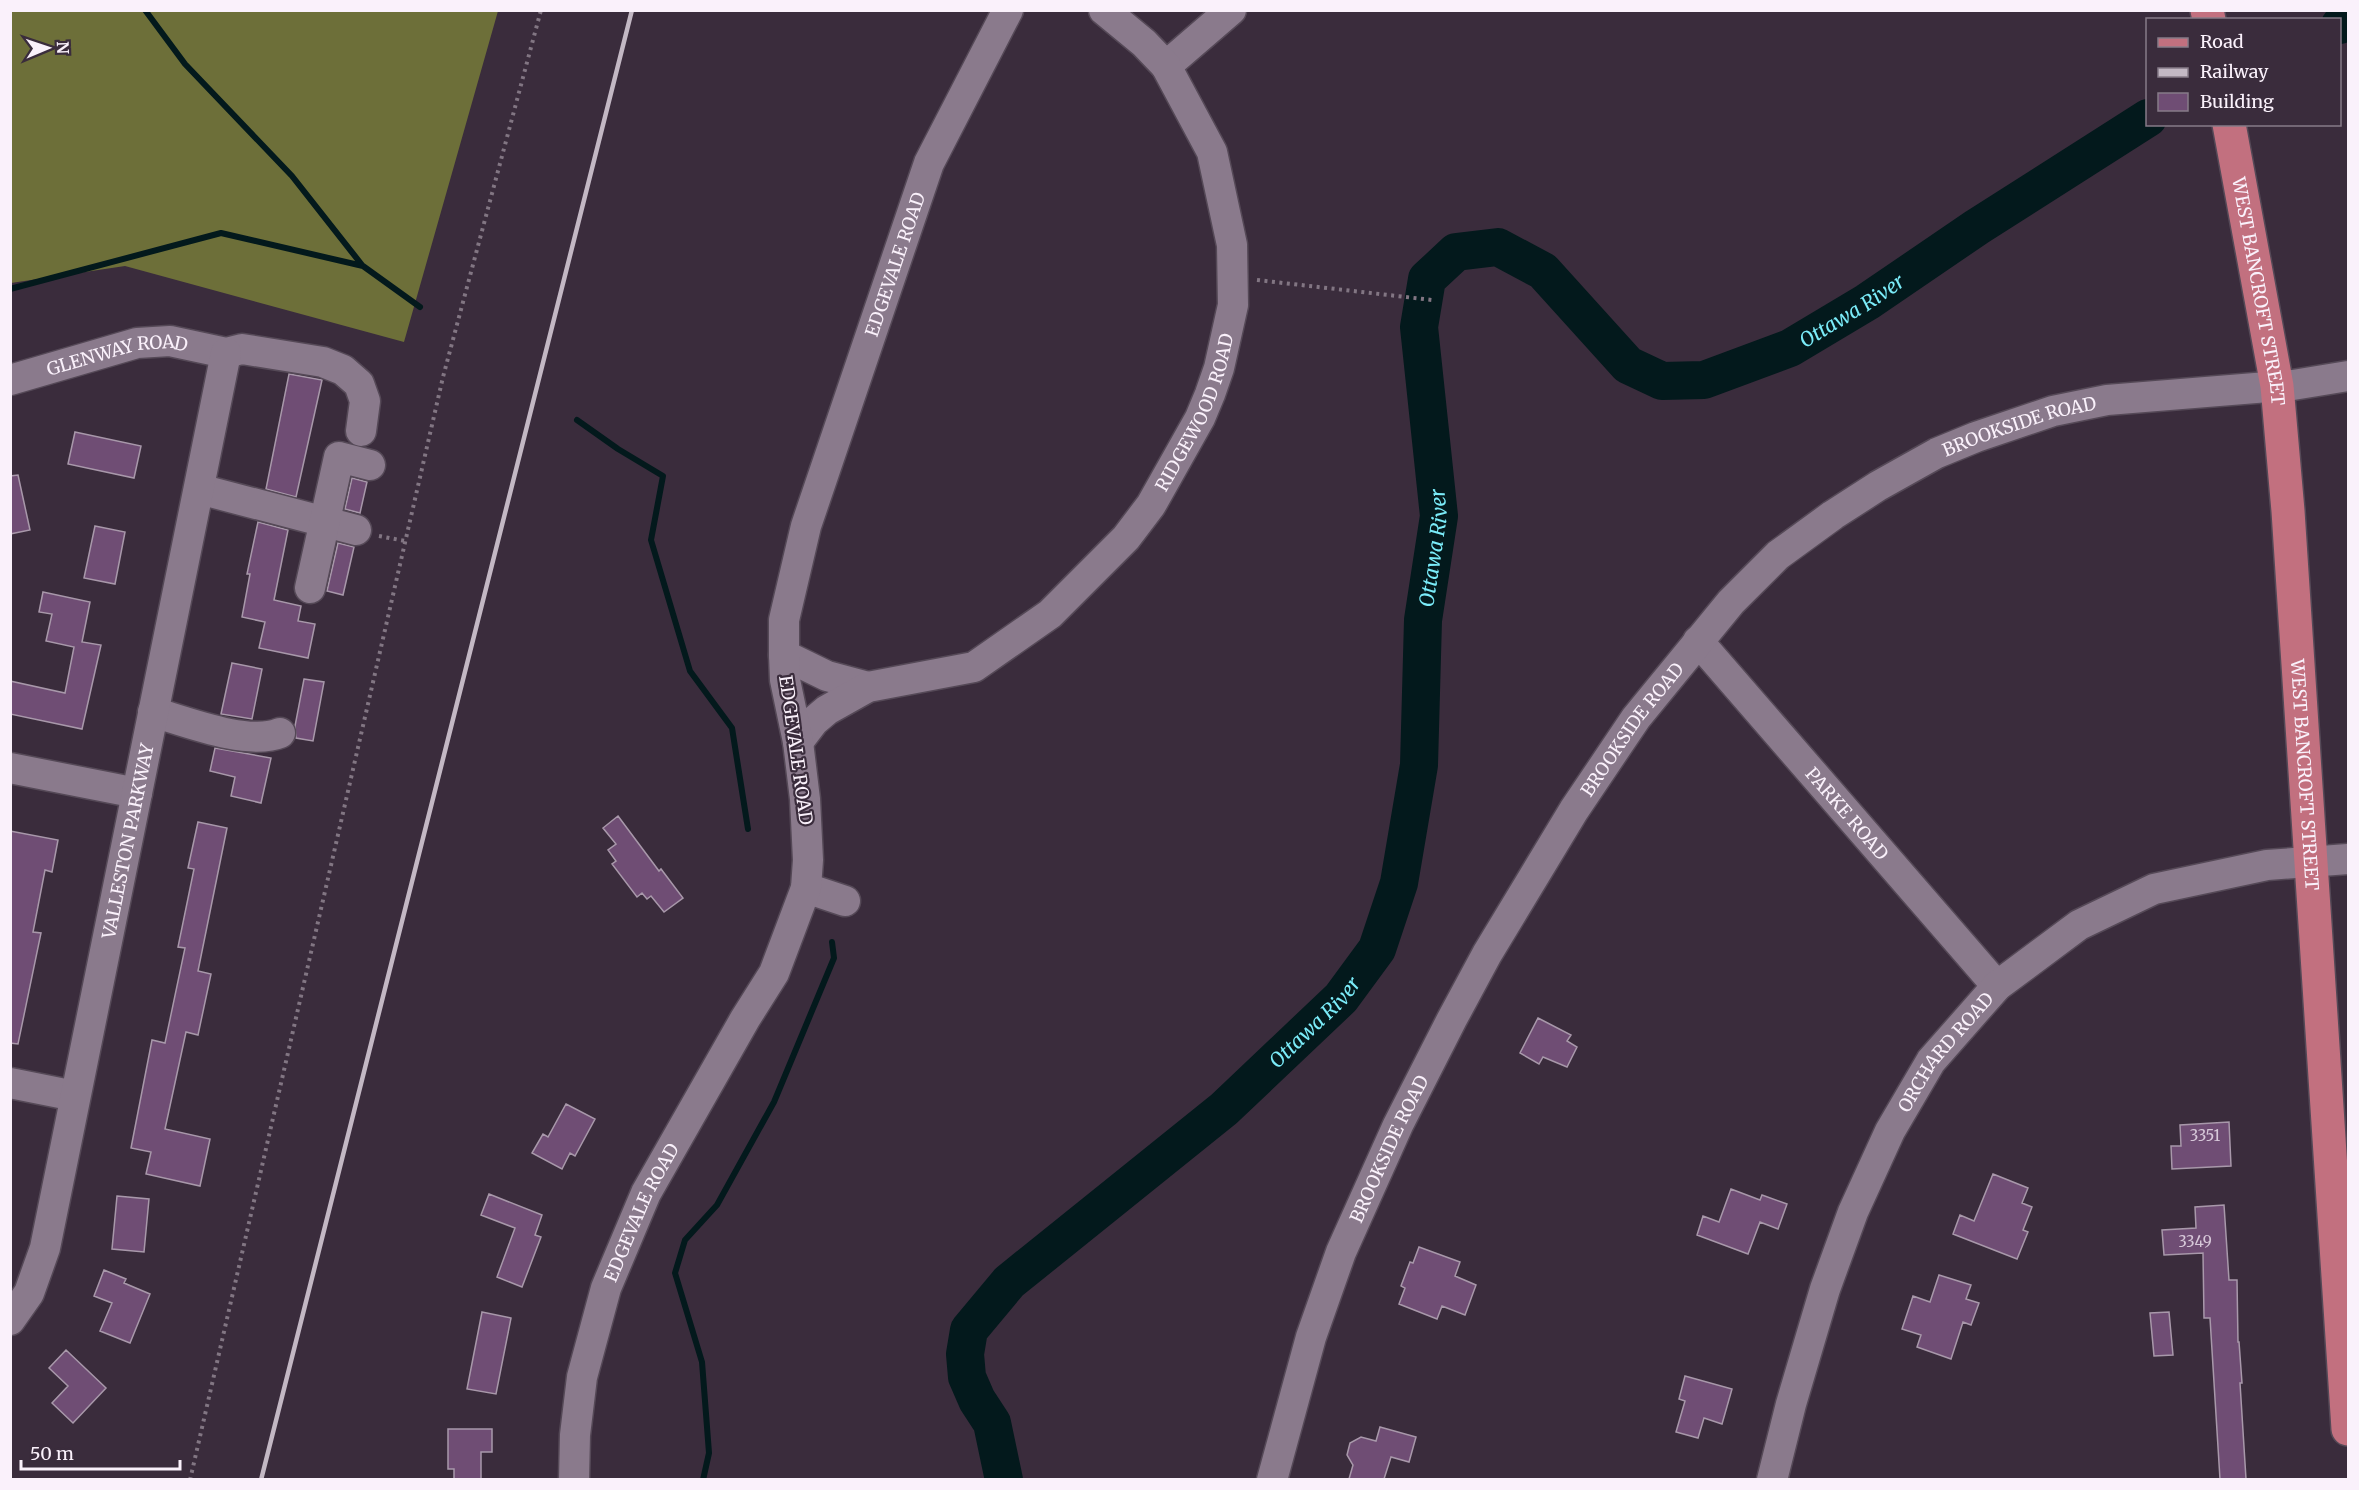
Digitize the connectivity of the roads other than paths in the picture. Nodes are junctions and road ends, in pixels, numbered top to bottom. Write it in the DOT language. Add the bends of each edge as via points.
graph roads {
  1 [pos="1104,10"];
  2 [pos="1231,10"];
  3 [pos="1012,13"];
  4 [pos="1166,66"];
  5 [pos="2229,126"];
  6 [pos="226,353"];
  7 [pos="2349,376"];
  8 [pos="10,380"];
  9 [pos="2277,386"];
  10 [pos="361,431"];
  11 [pos="370,465"];
  12 [pos="199,489"];
  13 [pos="324,522"];
  14 [pos="356,530"];
  15 [pos="310,588"];
  16 [pos="1698,641"];
  17 [pos="784,654"];
  18 [pos="868,687"];
  19 [pos="153,712"];
  20 [pos="280,733"];
  21 [pos="798,742"];
  22 [pos="10,768"];
  23 [pos="137,793"];
  24 [pos="2349,859"];
  25 [pos="2310,861"];
  26 [pos="806,888"];
  27 [pos="845,901"];
  28 [pos="1996,986"];
  29 [pos="10,1083"];
  30 [pos="75,1096"];
  31 [pos="10,1320"];
  32 [pos="2349,1429"];
  33 [pos="574,1479"];
  34 [pos="1272,1479"];
  35 [pos="1772,1479"];
  1 -- 4 [label="street, RIDGEWOOD ROAD"];
  2 -- 4 [label="street"];
  3 -- 17 [label="street, EDGEVALE ROAD" via="929,163 806,526 784,620"];
  4 -- 18 [label="street, RIDGEWOOD ROAD" via="1212,152 1232,245 1233,305 1220,368 1200,418 1151,505 1126,538 1050,614 974,667"];
  5 -- 9 [label="main road, WEST BANCROFT STREET"];
  6 -- 8 [label="street, GLENWAY ROAD" via="170,341 145,341"];
  6 -- 10 [label="street, GLENWAY ROAD" via="242,349 323,362 343,370 359,384 365,400"];
  6 -- 12 [label="street, VALLESTON PARKWAY"];
  7 -- 9 [label="street, BROOKSIDE ROAD"];
  9 -- 16 [label="street, BROOKSIDE ROAD" via="2107,400 2043,414 1937,453 1878,486 1778,555"];
  9 -- 25 [label="main road, WEST BANCROFT STREET"];
  11 -- 13 [label="street" via="339,457"];
  12 -- 13 [label="street"];
  12 -- 19 [label="street, VALLESTON PARKWAY"];
  13 -- 14 [label="street"];
  13 -- 15 [label="street"];
  16 -- 28 [label="street, PARKE ROAD"];
  16 -- 34 [label="street, BROOKSIDE ROAD" via="1636,718 1574,810 1487,954 1403,1114 1341,1252 1311,1337"];
  17 -- 18 [label="street, RIDGEWOOD ROAD" via="827,676"];
  17 -- 21 [label="street, EDGEVALE ROAD" via="785,680"];
  18 -- 21 [label="street, RIDGEWOOD ROAD" via="827,710"];
  19 -- 20 [label="street" via="241,736 269,738"];
  19 -- 23 [label="street, VALLESTON PARKWAY"];
  21 -- 26 [label="street, EDGEVALE ROAD" via="806,819"];
  22 -- 23 [label="street"];
  23 -- 30 [label="street, VALLESTON PARKWAY"];
  24 -- 25 [label="street, ORCHARD ROAD"];
  25 -- 28 [label="street, ORCHARD ROAD" via="2267,865 2154,889 2079,925"];
  25 -- 32 [label="main road, WEST BANCROFT STREET"];
  26 -- 27 [label="street"];
  26 -- 33 [label="street, EDGEVALE ROAD" via="774,973 646,1193 606,1288 582,1377"];
  28 -- 35 [label="street, ORCHARD ROAD" via="1930,1061 1890,1131 1825,1289"];
  29 -- 30 [label="street"];
  30 -- 31 [label="street, VALLESTON PARKWAY" via="39,1271"];
}
